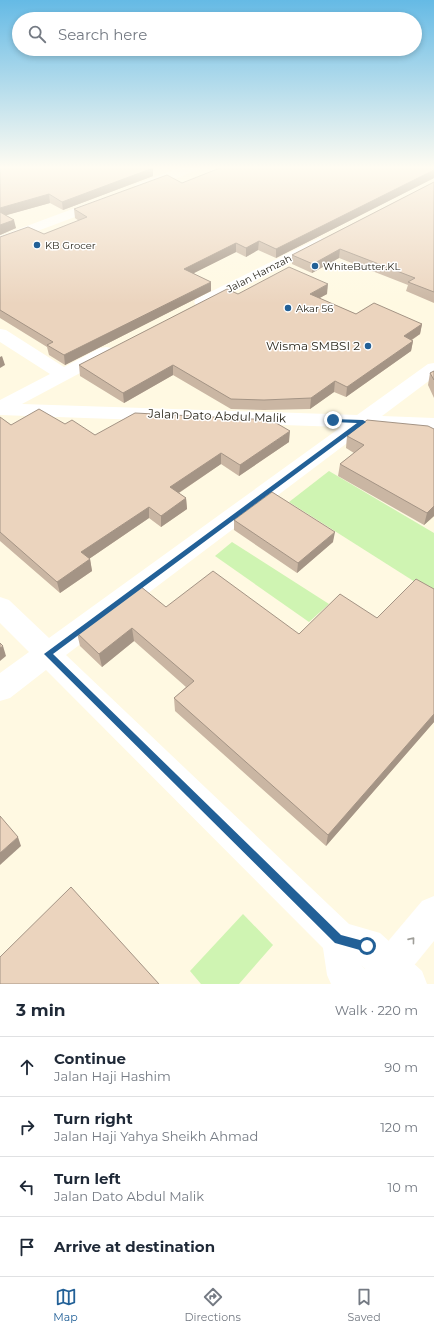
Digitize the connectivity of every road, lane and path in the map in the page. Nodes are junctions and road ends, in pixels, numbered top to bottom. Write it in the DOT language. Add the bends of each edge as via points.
graph roads {
  1 [pos="76,212"];
  2 [pos="330,237"];
  3 [pos="0,241"];
  4 [pos="190,308"];
  5 [pos="0,334"];
  6 [pos="122,344"];
  7 [pos="434,368"];
  8 [pos="63,374"];
  9 [pos="0,408"];
  10 [pos="363,422"];
  11 [pos="434,424"];
  12 [pos="0,607"];
  13 [pos="48,654"];
  14 [pos="0,689"];
  15 [pos="434,913"];
  16 [pos="339,940"];
  17 [pos="392,978"];
  18 [pos="354,984"];
  1 -- 3 [label="street"];
  2 -- 4 [label="street, Jalan Hamzah"];
  5 -- 8 [label="street"];
  6 -- 8 [label="street"];
  7 -- 10 [label="street"];
  8 -- 9 [label="street"];
  9 -- 10 [label="street, Jalan Dato Abdul Malik"];
  10 -- 11 [label="street, Jalan Dato Abdul Malik"];
  10 -- 13 [label="street"];
  12 -- 13 [label="street"];
  13 -- 14 [label="street"];
  13 -- 16 [label="street"];
  17 -- 15 [label="street, one-way"];
  16 -- 17 [label="street" via="367,946"];
  16 -- 18 [label="street" via="345,975"];
}
